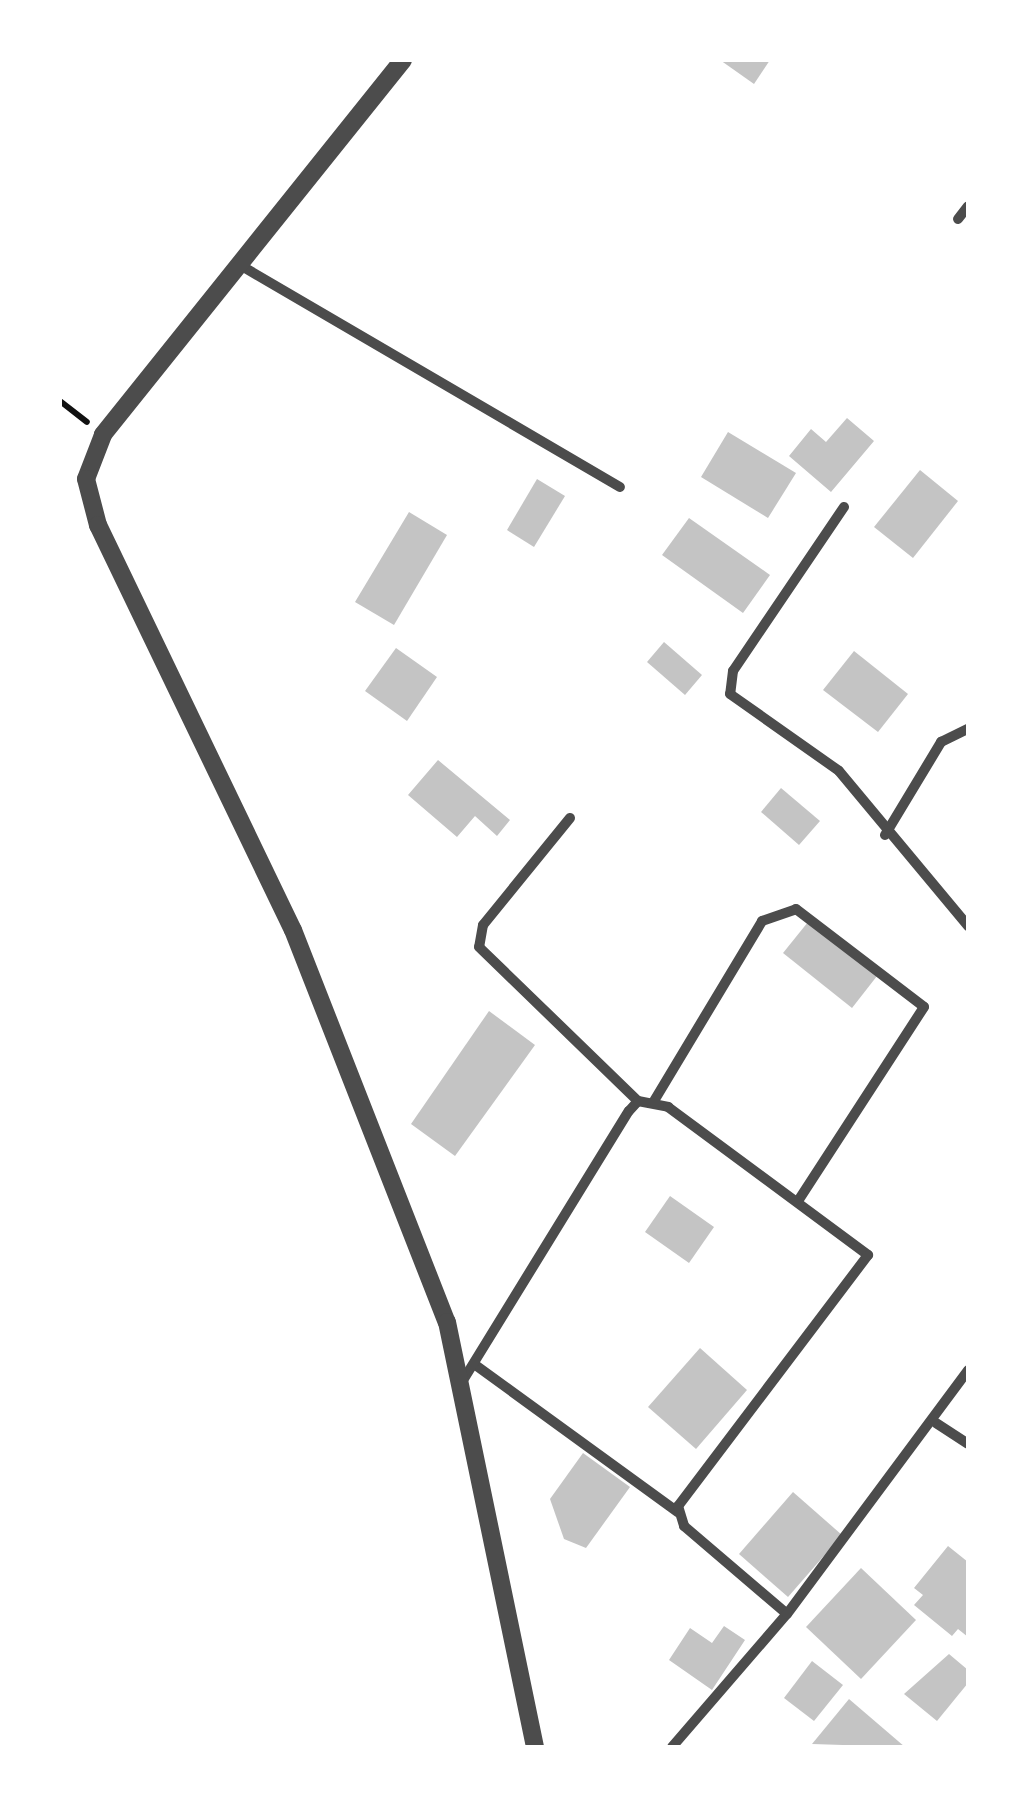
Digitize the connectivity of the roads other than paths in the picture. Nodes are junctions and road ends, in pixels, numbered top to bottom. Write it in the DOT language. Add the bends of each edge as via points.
graph roads {
  1 [pos="403,60"];
  2 [pos="968,206"];
  3 [pos="958,219"];
  4 [pos="240,264"];
  5 [pos="620,487"];
  6 [pos="844,508"];
  7 [pos="968,729"];
  8 [pos="570,818"];
  9 [pos="885,835"];
  10 [pos="968,926"];
  11 [pos="654,1100"];
  12 [pos="638,1101"];
  13 [pos="798,1201"];
  14 [pos="474,1364"];
  15 [pos="968,1370"];
  16 [pos="462,1382"];
  17 [pos="936,1423"];
  18 [pos="968,1444"];
  19 [pos="678,1512"];
  20 [pos="787,1614"];
  21 [pos="534,1747"];
  22 [pos="672,1747"];
  1 -- 4 [label="street"];
  2 -- 3 [label="street"];
  4 -- 5 [label="street"];
  4 -- 16 [label="street" via="104,435 90,461 90,501 293,930 403,1198"];
  6 -- 9 [label="street" via="728,685 736,701 839,771"];
  7 -- 9 [label="street" via="941,742"];
  8 -- 12 [label="street" via="482,925 479,947"];
  9 -- 10 [label="street"];
  11 -- 12 [label="street"];
  11 -- 13 [label="street"];
  11 -- 13 [label="street" via="762,920 796,909 924,1007"];
  12 -- 14 [label="street"];
  13 -- 19 [label="street" via="868,1257 688,1482"];
  14 -- 16 [label="street"];
  14 -- 19 [label="street"];
  15 -- 17 [label="street"];
  16 -- 21 [label="street"];
  17 -- 18 [label="street"];
  17 -- 20 [label="street"];
  19 -- 20 [label="street"];
  20 -- 22 [label="street"];
}
